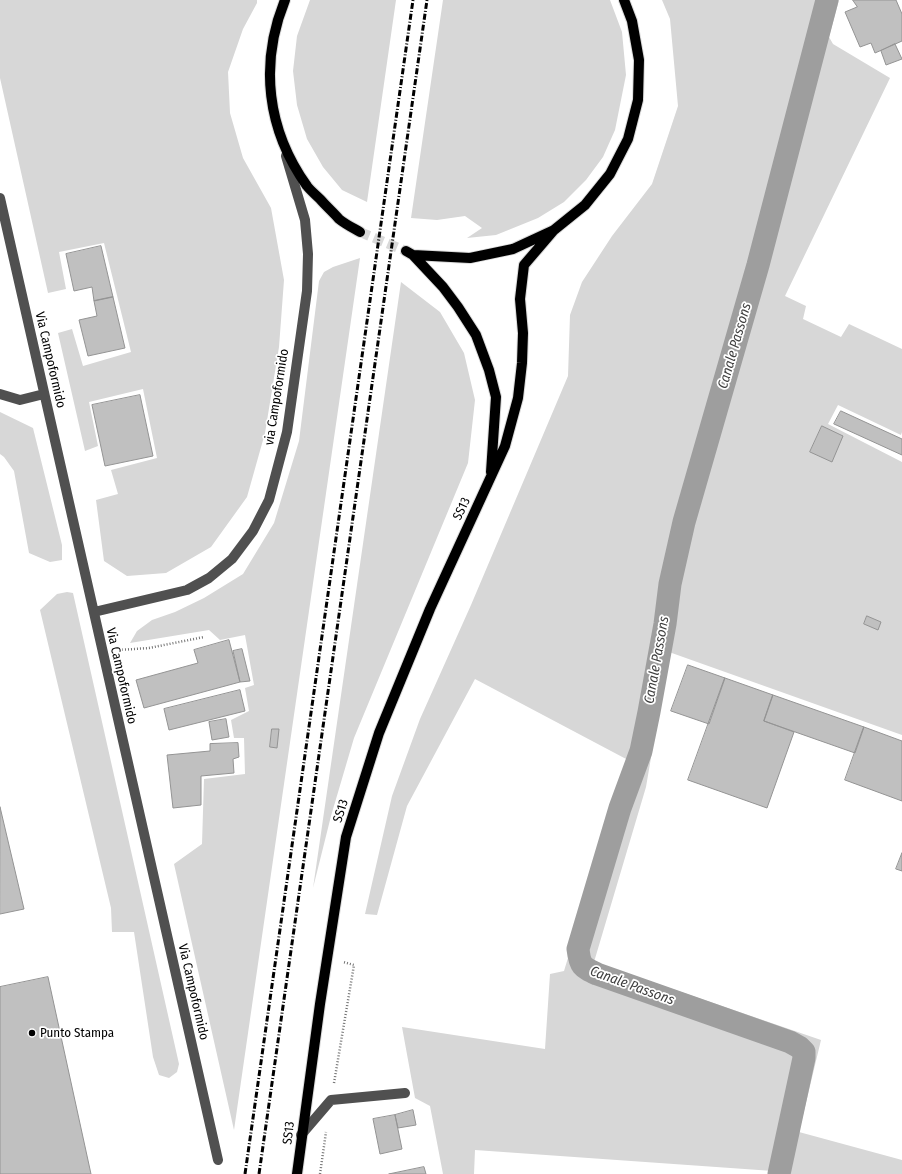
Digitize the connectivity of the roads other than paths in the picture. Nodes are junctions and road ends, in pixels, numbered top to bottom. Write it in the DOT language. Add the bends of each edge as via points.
graph roads {
  1 [pos="285,0"];
  2 [pos="624,0"];
  3 [pos="284,146"];
  4 [pos="0,198"];
  5 [pos="554,230"];
  6 [pos="360,232"];
  7 [pos="0,394"];
  8 [pos="44,394"];
  9 [pos="491,478"];
  10 [pos="94,612"];
  11 [pos="406,1093"];
  12 [pos="301,1135"];
  13 [pos="218,1160"];
  14 [pos="297,1174"];
  1 -- 3 [label="main road" via="271,50 270,83 274,115"];
  2 -- 5 [label="main road, SS13" via="632,21 639,60 638,100 628,139 610,174 585,205"];
  3 -- 6 [label="main road" via="308,186 340,220"];
  3 -- 10 [label="street, via Campoformido" via="305,220 308,254 307,292 287,432 269,500 253,531 232,559 209,578 187,590"];
  4 -- 8 [label="street, Via Campoformido"];
  5 -- 9 [label="main road, SS13" via="524,265 520,299 522,364 518,398 505,446"];
  5 -- 9 [label="main road, SS13" via="513,249 470,258 409,253 443,286 458,307 476,335 490,370 496,397"];
  7 -- 8 [label="street" via="20,400"];
  8 -- 10 [label="street, Via Campoformido"];
  9 -- 12 [label="main road, SS13 / SS13" via="430,609 379,733 346,837"];
  10 -- 13 [label="street, Via Campoformido"];
  11 -- 12 [label="street" via="331,1100"];
  12 -- 14 [label="main road, SS13 / SS13"];
}
